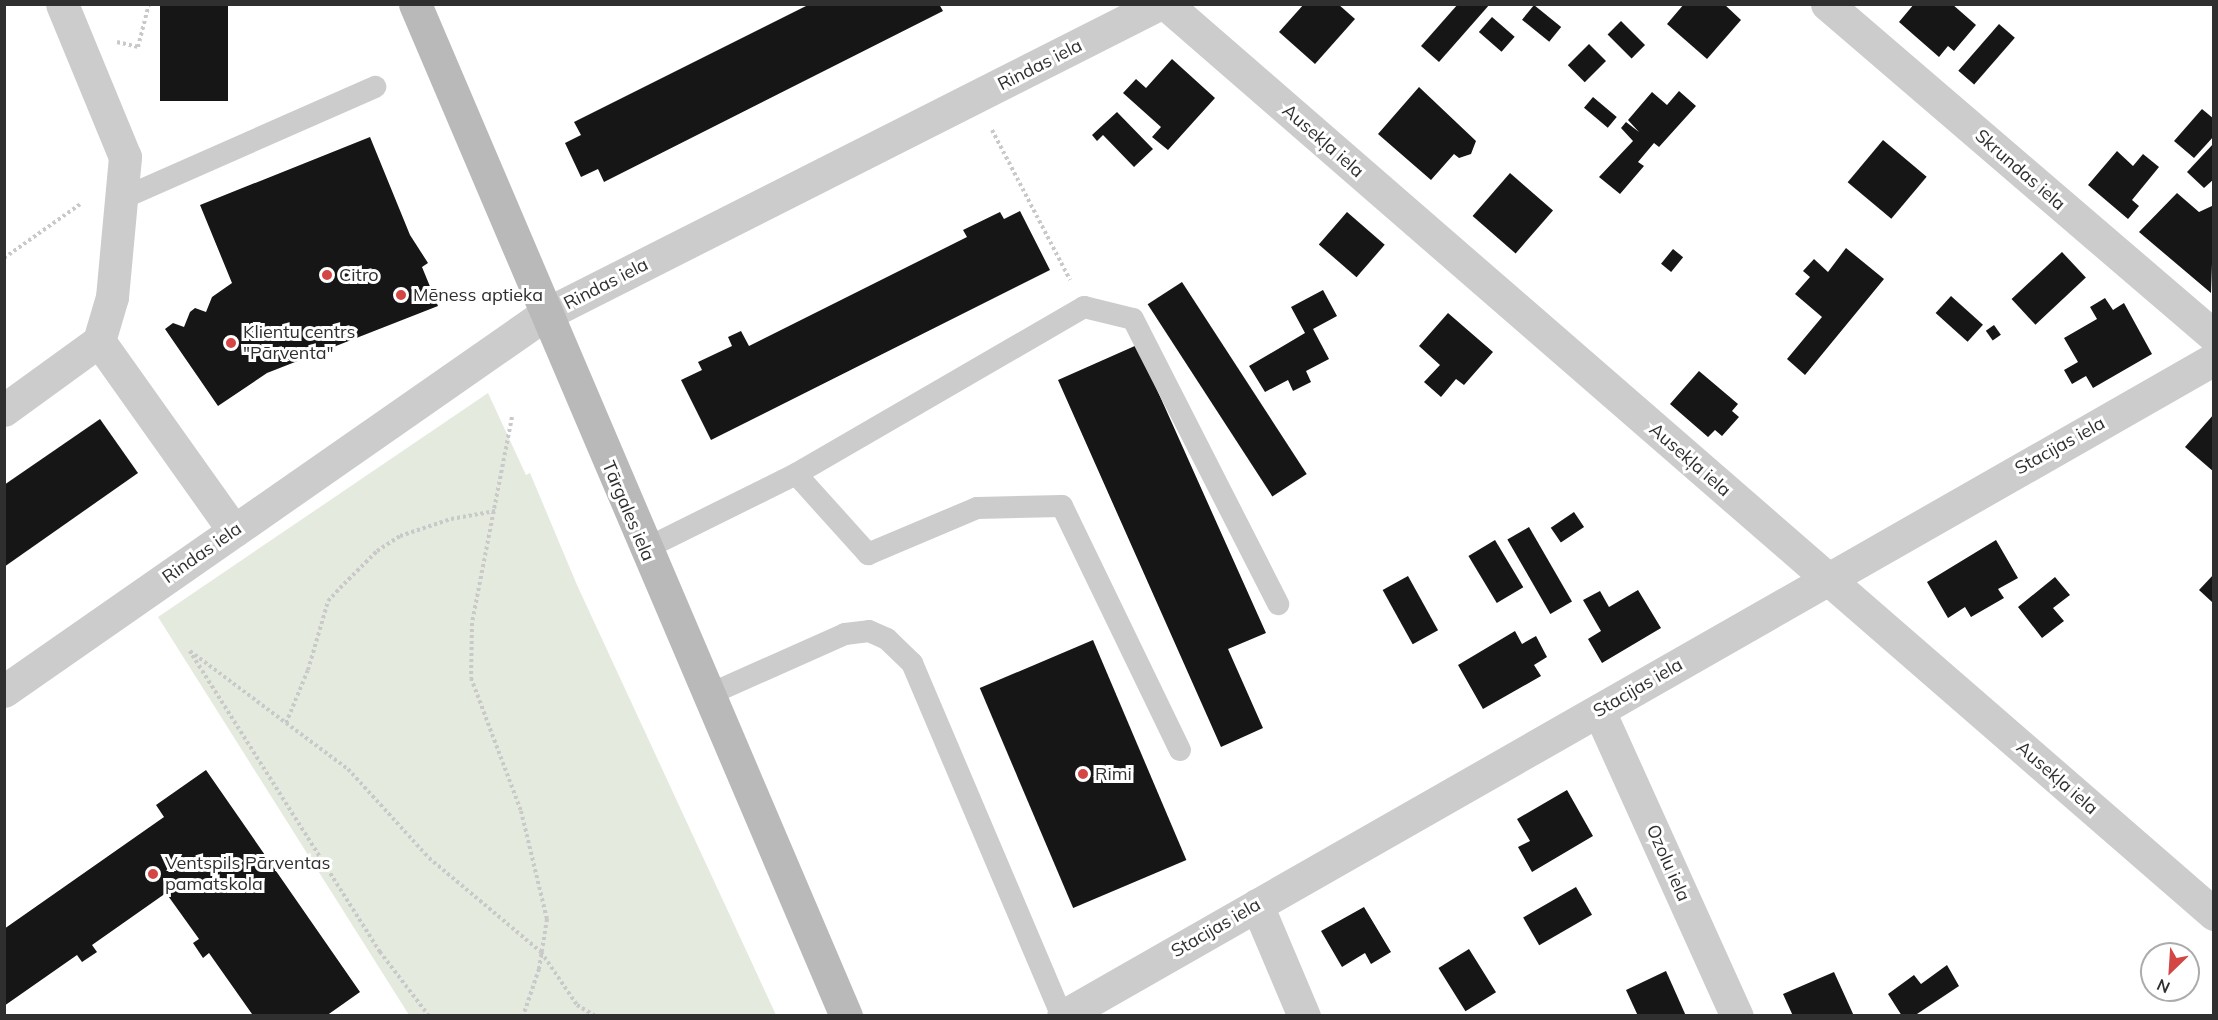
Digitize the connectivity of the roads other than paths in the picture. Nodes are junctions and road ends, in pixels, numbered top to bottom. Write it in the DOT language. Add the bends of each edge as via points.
graph roads {
  1 [pos="62,4"];
  2 [pos="414,4"];
  3 [pos="1159,4"];
  4 [pos="1166,4"];
  5 [pos="1827,4"];
  6 [pos="375,87"];
  7 [pos="122,186"];
  8 [pos="544,315"];
  9 [pos="2214,336"];
  10 [pos="99,341"];
  11 [pos="2214,359"];
  12 [pos="4,410"];
  13 [pos="796,474"];
  14 [pos="234,531"];
  15 [pos="645,549"];
  16 [pos="1825,577"];
  17 [pos="1278,604"];
  18 [pos="4,691"];
  19 [pos="708,695"];
  20 [pos="1599,711"];
  21 [pos="1180,750"];
  22 [pos="1257,905"];
  23 [pos="2214,914"];
  24 [pos="846,1016"];
  25 [pos="1062,1016"];
  26 [pos="1304,1016"];
  27 [pos="1737,1016"];
  1 -- 7 [label="street" via="125,157"];
  2 -- 8 [label="street, Tārgales iela"];
  3 -- 8 [label="street, Rindas iela"];
  4 -- 16 [label="street, Ausekļa iela"];
  5 -- 9 [label="street, Skrundas iela"];
  6 -- 7 [label="lane"];
  7 -- 10 [label="street" via="112,297"];
  8 -- 14 [label="street, Rindas iela"];
  8 -- 15 [label="street, Tārgales iela"];
  10 -- 12 [label="street"];
  10 -- 14 [label="street"];
  11 -- 16 [label="street, Stacijas iela"];
  13 -- 15 [label="lane"];
  13 -- 17 [label="lane" via="1084,307 1133,320"];
  13 -- 21 [label="lane" via="868,554 977,508 1062,506"];
  14 -- 18 [label="street, Rindas iela"];
  15 -- 19 [label="street, Tārgales iela"];
  16 -- 20 [label="street, Stacijas iela"];
  16 -- 23 [label="street, Ausekļa iela"];
  19 -- 24 [label="street, Tārgales iela"];
  19 -- 25 [label="lane" via="845,634 869,630 887,639 912,663"];
  20 -- 22 [label="street, Stacijas iela"];
  20 -- 27 [label="street, Ozolu iela"];
  22 -- 25 [label="street, Stacijas iela"];
  22 -- 26 [label="street"];
}
